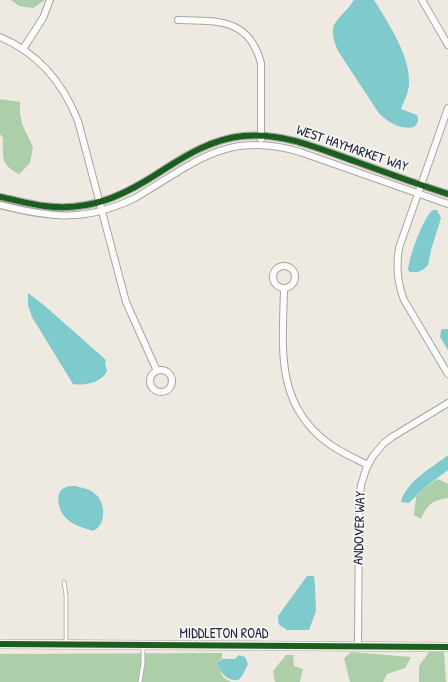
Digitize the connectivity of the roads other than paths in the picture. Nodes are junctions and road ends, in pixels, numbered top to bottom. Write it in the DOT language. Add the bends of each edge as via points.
graph roads {
  1 [pos="50,0"];
  2 [pos="422,0"];
  3 [pos="178,20"];
  4 [pos="0,37"];
  5 [pos="448,45"];
  6 [pos="23,49"];
  7 [pos="448,108"];
  8 [pos="261,135"];
  9 [pos="260,144"];
  10 [pos="421,185"];
  11 [pos="418,193"];
  12 [pos="448,194"];
  13 [pos="0,197"];
  14 [pos="448,204"];
  15 [pos="0,205"];
  16 [pos="100,207"];
  17 [pos="284,288"];
  18 [pos="157,371"];
  19 [pos="448,374"];
  20 [pos="448,403"];
  21 [pos="368,465"];
  22 [pos="64,582"];
  23 [pos="0,644"];
  24 [pos="66,645"];
  25 [pos="143,645"];
  26 [pos="358,646"];
  27 [pos="448,647"];
  28 [pos="140,682"];
  1 -- 6 [label="street" via="43,18"];
  2 -- 5 [label="street"];
  3 -- 8 [label="street" via="225,22 234,25 250,38 259,54 261,64"];
  4 -- 6 [label="street"];
  6 -- 16 [label="street" via="43,65 68,99 78,121"];
  7 -- 10 [label="street"];
  8 -- 9 [label="street"];
  8 -- 10 [label="street, WEST HAYMARKET WAY" via="294,140"];
  8 -- 16 [label="street, WEST HAYMARKET WAY" via="234,138 202,147"];
  9 -- 11 [label="street, WEST HAYMARKET WAY" via="284,147"];
  9 -- 16 [label="street, WEST HAYMARKET WAY" via="231,147 206,156 124,204"];
  10 -- 11 [label="street"];
  10 -- 12 [label="street, WEST HAYMARKET WAY"];
  11 -- 14 [label="street, WEST HAYMARKET WAY"];
  11 -- 19 [label="street" via="399,248 398,278 404,300"];
  13 -- 16 [label="street, WEST HAYMARKET WAY" via="50,207"];
  15 -- 16 [label="street, WEST HAYMARKET WAY" via="54,216 83,214"];
  16 -- 18 [label="street" via="126,302"];
  17 -- 21 [label="street" via="283,355 285,376 293,399 304,418 320,436 342,452"];
  20 -- 21 [label="street, ANDOVER WAY" via="392,436 379,448"];
  21 -- 26 [label="street, ANDOVER WAY" via="361,485 359,503"];
  22 -- 24 [label="lane"];
  23 -- 24 [label="street, MIDDLETON ROAD"];
  24 -- 25 [label="street, MIDDLETON ROAD"];
  25 -- 26 [label="street, MIDDLETON ROAD"];
  25 -- 28 [label="lane"];
  26 -- 27 [label="street, MIDDLETON ROAD"];
}
